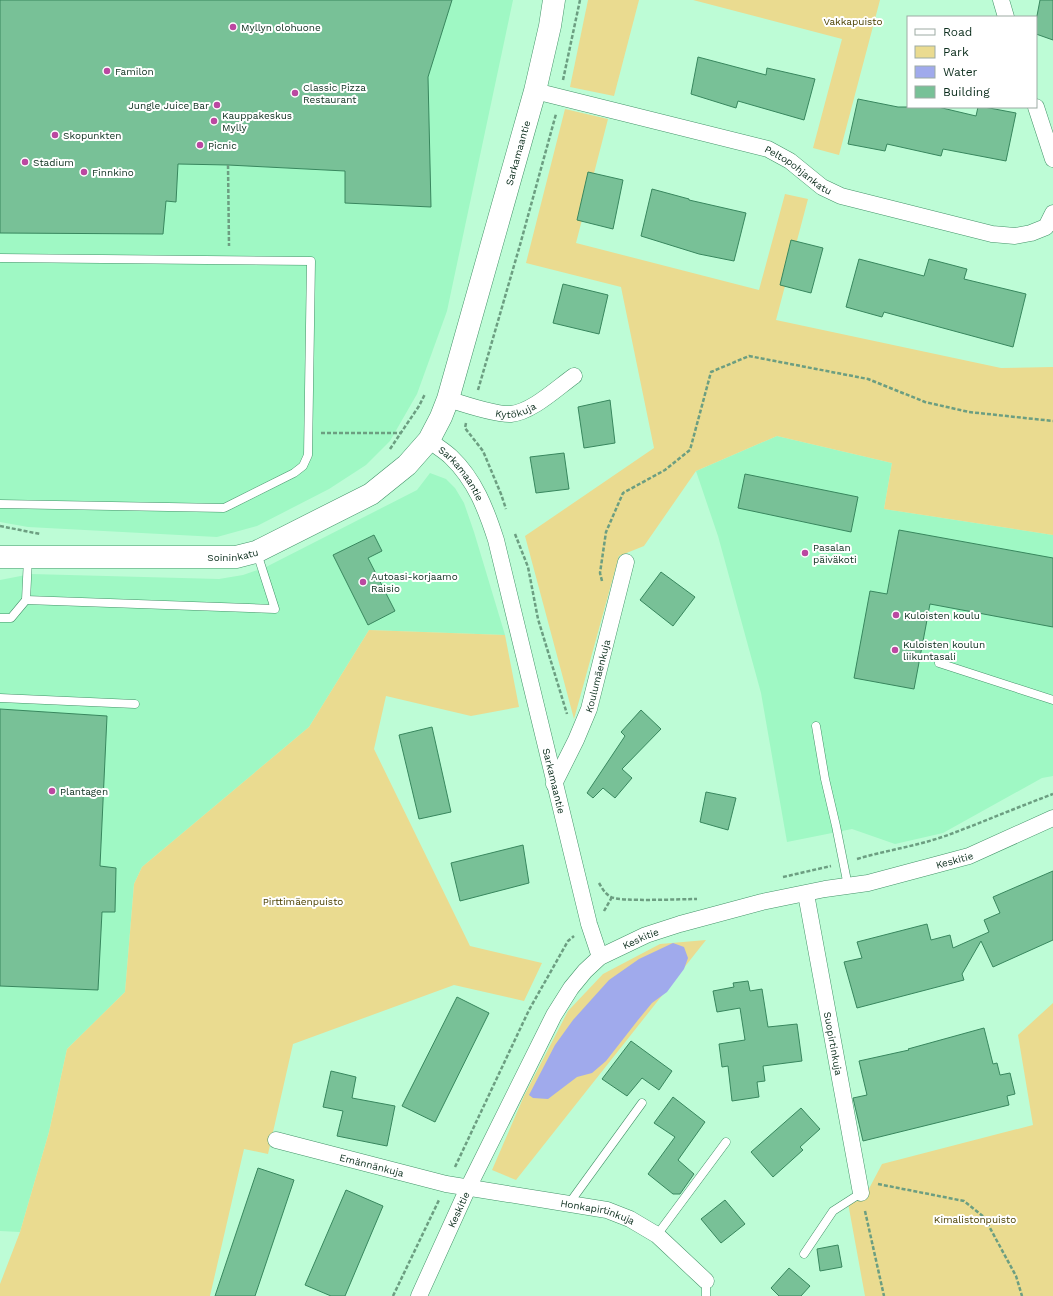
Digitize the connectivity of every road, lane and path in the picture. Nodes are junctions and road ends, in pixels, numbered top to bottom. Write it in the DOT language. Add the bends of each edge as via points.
graph roads {
  1 [pos="554,0"];
  2 [pos="580,0"];
  3 [pos="1001,0"];
  4 [pos="1006,16"];
  5 [pos="535,91"];
  6 [pos="560,97"];
  7 [pos="1036,108"];
  8 [pos="1053,159"];
  9 [pos="228,165"];
  10 [pos="1051,222"];
  11 [pos="0,258"];
  12 [pos="229,260"];
  13 [pos="574,376"];
  14 [pos="448,399"];
  15 [pos="473,407"];
  16 [pos="1053,421"];
  17 [pos="309,432"];
  18 [pos="402,433"];
  19 [pos="429,440"];
  20 [pos="0,504"];
  21 [pos="508,513"];
  22 [pos="514,532"];
  23 [pos="256,552"];
  24 [pos="0,557"];
  25 [pos="28,557"];
  26 [pos="626,562"];
  27 [pos="603,587"];
  28 [pos="26,600"];
  29 [pos="0,618"];
  30 [pos="939,663"];
  31 [pos="0,698"];
  32 [pos="1053,700"];
  33 [pos="135,704"];
  34 [pos="816,726"];
  35 [pos="576,740"];
  36 [pos="554,784"];
  37 [pos="1053,818"];
  38 [pos="597,876"];
  39 [pos="848,886"];
  40 [pos="806,894"];
  41 [pos="612,898"];
  42 [pos="600,956"];
  43 [pos="642,1103"];
  44 [pos="276,1140"];
  45 [pos="726,1142"];
  46 [pos="860,1187"];
  47 [pos="468,1188"];
  48 [pos="568,1205"];
  49 [pos="657,1235"];
  50 [pos="804,1254"];
  51 [pos="706,1288"];
  52 [pos="419,1296"];
  53 [pos="884,1296"];
  54 [pos="1022,1296"];
  1 -- 5 [label="street, Sarkamaantie"];
  2 -- 6 [label="path"];
  3 -- 4 [label="street"];
  5 -- 6 [label="street, Peltopohjankatu"];
  5 -- 14 [label="street, Sarkamaantie"];
  6 -- 10 [label="street, Peltopohjankatu" via="768,148 790,160 822,187 859,202 992,234 1015,236 1031,233"];
  6 -- 15 [label="path"];
  7 -- 8 [label="street"];
  9 -- 12 [label="path"];
  11 -- 12 [label="lane"];
  12 -- 17 [label="lane" via="311,261"];
  13 -- 15 [label="street, Kytökuja" via="530,408 511,414"];
  14 -- 15 [label="street, Kytökuja"];
  14 -- 19 [label="street, Sarkamaantie"];
  15 -- 21 [label="path" via="465,428 483,451"];
  16 -- 27 [label="path" via="969,412 925,402 868,379 749,356 711,372 690,450 665,470 622,493 606,532 600,573"];
  17 -- 18 [label="path"];
  17 -- 20 [label="lane" via="308,456 303,466 224,508"];
  19 -- 23 [label="street, Soininkatu" via="407,465 371,494"];
  19 -- 36 [label="street, Sarkamaantie" via="451,457 473,484 491,524"];
  22 -- 35 [label="path" via="528,567 538,619"];
  23 -- 25 [label="street, Soininkatu" via="236,557"];
  23 -- 28 [label="lane" via="276,609"];
  24 -- 25 [label="street, Soininkatu"];
  25 -- 28 [label="lane"];
  26 -- 35 [label="street, Koulumäenkuja" via="589,709"];
  28 -- 29 [label="lane" via="11,618"];
  30 -- 32 [label="lane"];
  31 -- 33 [label="lane"];
  34 -- 39 [label="lane"];
  35 -- 36 [label="street, Koulumäenkuja"];
  36 -- 42 [label="street, Sarkamaantie" via="589,924"];
  37 -- 39 [label="street, Keskitie" via="969,856"];
  38 -- 41 [label="path" via="602,890"];
  39 -- 40 [label="street, Keskitie"];
  40 -- 42 [label="street, Keskitie" via="762,902 680,924 646,935"];
  40 -- 46 [label="street, Suopirtinkuja"];
  42 -- 47 [label="street, Keskitie" via="571,988 554,1015"];
  43 -- 48 [label="lane"];
  44 -- 47 [label="street, Emännänkuja"];
  45 -- 49 [label="lane"];
  46 -- 50 [label="lane" via="833,1211"];
  46 -- 53 [label="path"];
  46 -- 54 [label="path" via="873,1183 964,1201 984,1216 1016,1276"];
  47 -- 48 [label="street, Honkapirtinkuja"];
  47 -- 52 [label="street, Keskitie"];
  48 -- 49 [label="street, Honkapirtinkuja" via="607,1210 630,1219"];
  49 -- 51 [label="street, Honkapirtinkuja"];
}
